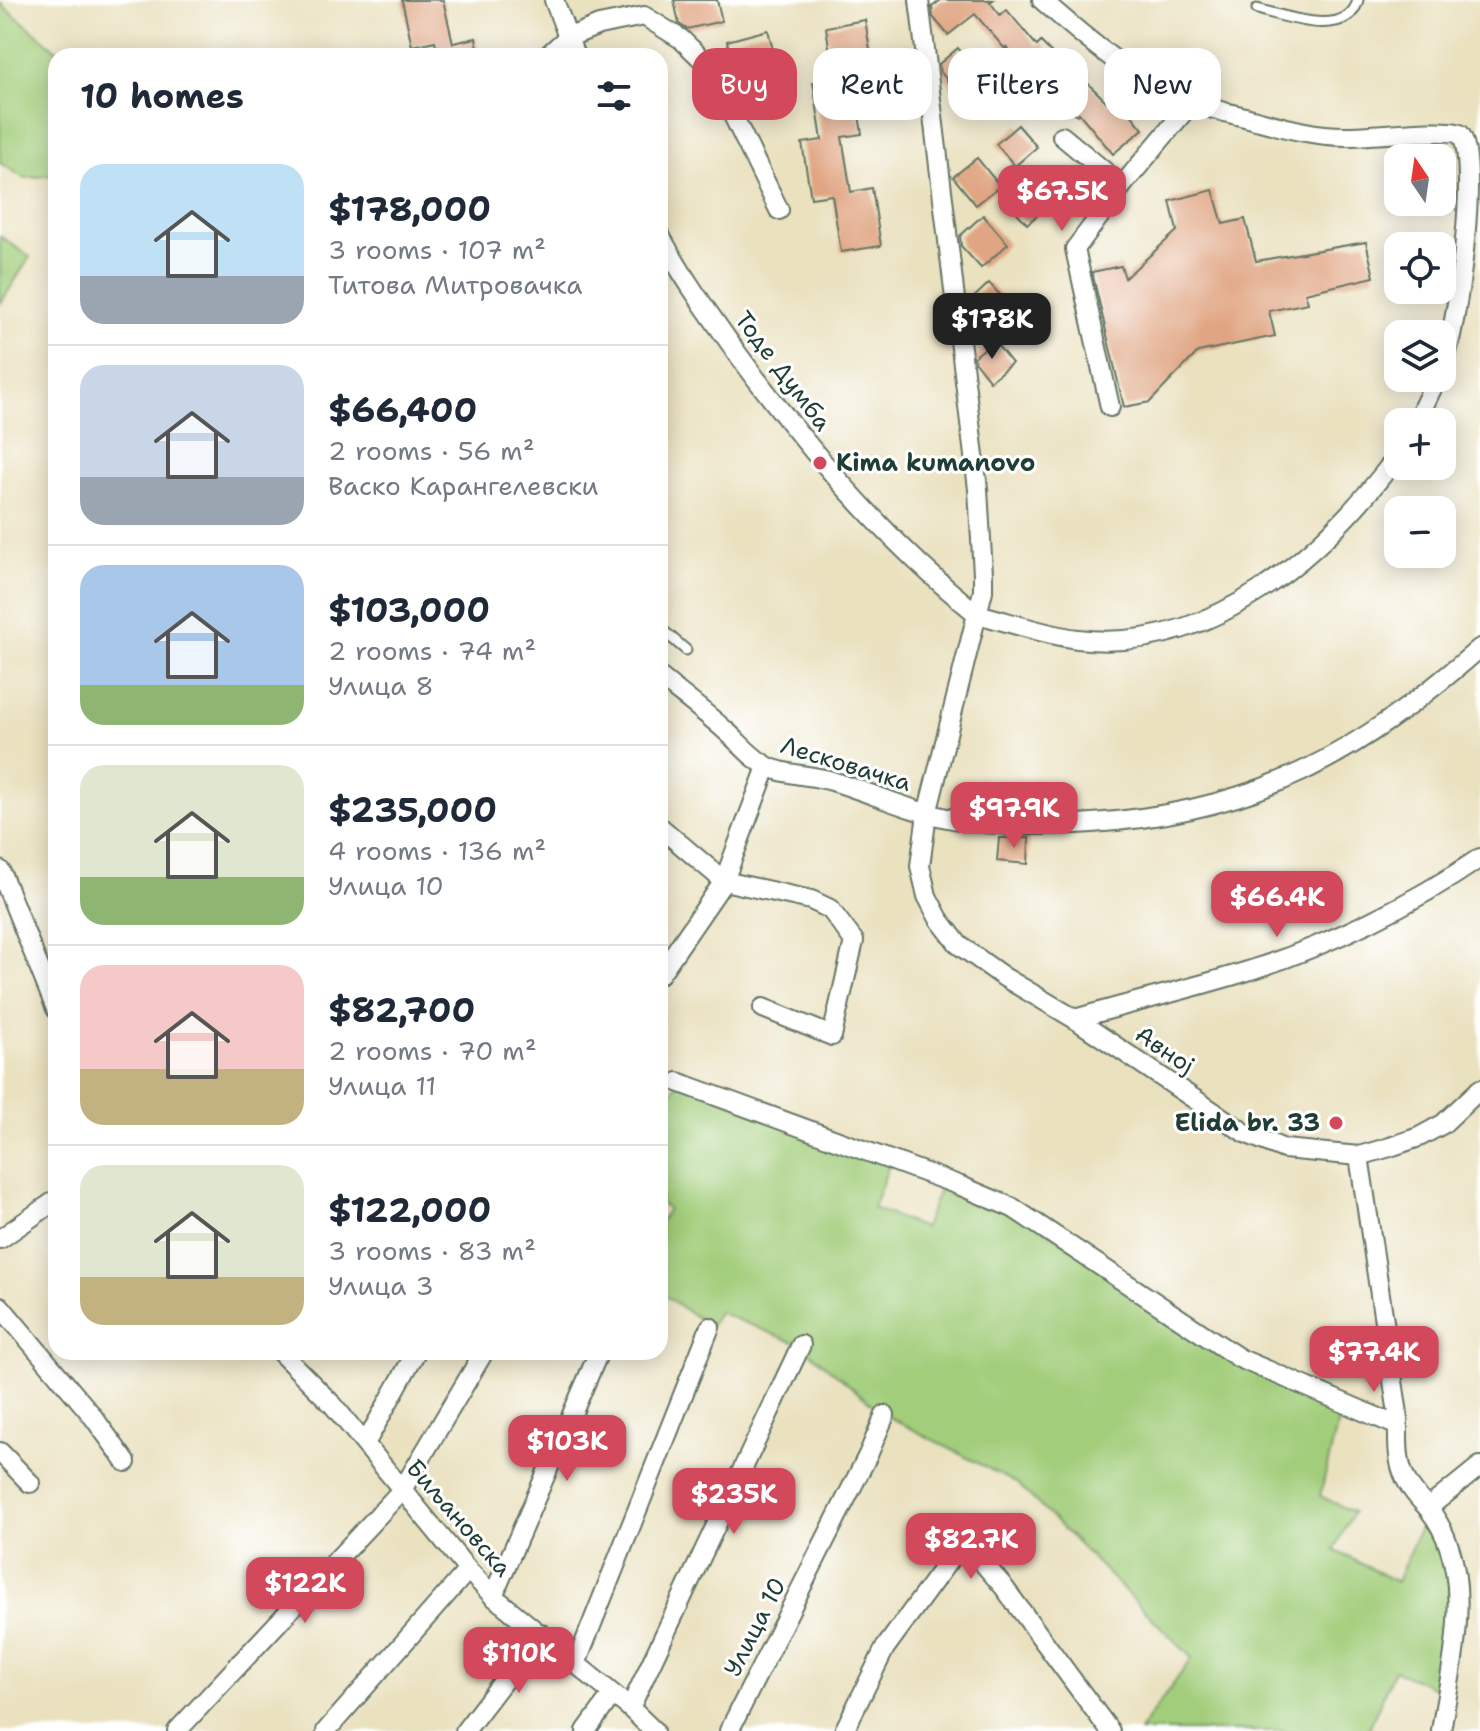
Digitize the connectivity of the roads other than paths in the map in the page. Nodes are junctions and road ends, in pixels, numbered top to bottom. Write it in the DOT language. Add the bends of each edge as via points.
graph roads {
  1 [pos="554,0"];
  2 [pos="919,0"];
  3 [pos="1042,0"];
  4 [pos="1358,0"];
  5 [pos="643,8"];
  6 [pos="1257,9"];
  7 [pos="567,38"];
  8 [pos="556,48"];
  9 [pos="571,48"];
  10 [pos="1104,50"];
  11 [pos="1221,110"];
  12 [pos="1177,120"];
  13 [pos="1062,136"];
  14 [pos="1122,186"];
  15 [pos="779,210"];
  16 [pos="668,248"];
  17 [pos="1456,330"];
  18 [pos="1110,407"];
  19 [pos="1384,474"];
  20 [pos="977,614"];
  21 [pos="668,635"];
  22 [pos="1480,648"];
  23 [pos="686,650"];
  24 [pos="668,684"];
  25 [pos="767,767"];
  26 [pos="927,814"];
  27 [pos="668,834"];
  28 [pos="1480,858"];
  29 [pos="0,870"];
  30 [pos="724,881"];
  31 [pos="668,962"];
  32 [pos="48,985"];
  33 [pos="763,1008"];
  34 [pos="1075,1019"];
  35 [pos="678,1082"];
  36 [pos="1480,1089"];
  37 [pos="1359,1156"];
  38 [pos="48,1206"];
  39 [pos="0,1239"];
  40 [pos="0,1306"];
  41 [pos="710,1327"];
  42 [pos="801,1345"];
  43 [pos="288,1360"];
  44 [pos="412,1360"];
  45 [pos="479,1360"];
  46 [pos="596,1360"];
  47 [pos="885,1415"];
  48 [pos="1398,1426"];
  49 [pos="365,1444"];
  50 [pos="0,1452"];
  51 [pos="126,1462"];
  52 [pos="1480,1466"];
  53 [pos="30,1483"];
  54 [pos="402,1490"];
  55 [pos="1428,1508"];
  56 [pos="468,1570"];
  57 [pos="493,1596"];
  58 [pos="540,1633"];
  59 [pos="576,1664"];
  60 [pos="612,1695"];
  61 [pos="630,1708"];
  62 [pos="177,1731"];
  63 [pos="326,1731"];
  64 [pos="465,1731"];
  65 [pos="586,1731"];
  66 [pos="654,1731"];
  67 [pos="729,1731"];
  68 [pos="844,1731"];
  69 [pos="1110,1731"];
  70 [pos="1441,1731"];
  1 -- 7 [label="street"];
  2 -- 20 [label="street" via="978,489 983,574"];
  3 -- 10 [label="street"];
  4 -- 6 [label="lane" via="1345,20 1323,24"];
  5 -- 7 [label="street"];
  5 -- 15 [label="street" via="709,66"];
  7 -- 8 [label="street"];
  7 -- 9 [label="street"];
  11 -- 17 [label="street" via="1304,133 1440,132 1459,134 1467,141 1479,185 1477,239"];
  12 -- 14 [label="street"];
  13 -- 14 [label="street"];
  14 -- 18 [label="street" via="1075,249"];
  16 -- 20 [label="street, Тоде Думба" via="697,297 797,431 907,553"];
  19 -- 20 [label="street" via="1301,562 1262,591 1178,629 1140,639 1079,639"];
  20 -- 26 [label="street"];
  21 -- 23 [label="lane"];
  22 -- 26 [label="street, Лесковачка" via="1362,740 1277,784 1233,800 1156,816 1063,825"];
  24 -- 25 [label="street, Лесковачка"];
  25 -- 26 [label="street, Лесковачка" via="831,780"];
  25 -- 30 [label="street"];
  26 -- 34 [label="street, Авној" via="920,866 939,919 959,945"];
  27 -- 30 [label="street"];
  28 -- 34 [label="street" via="1295,955"];
  29 -- 32 [label="street"];
  30 -- 31 [label="street"];
  30 -- 33 [label="street" via="811,900 830,909 854,941 832,1036"];
  34 -- 37 [label="street, Авној" via="1245,1133 1284,1149"];
  35 -- 48 [label="street" via="1013,1208 1239,1358"];
  36 -- 37 [label="street, Авној" via="1443,1124"];
  37 -- 48 [label="street"];
  38 -- 39 [label="street"];
  40 -- 51 [label="street"];
  41 -- 59 [label="street"];
  42 -- 61 [label="street"];
  43 -- 49 [label="street, Биљановска"];
  44 -- 49 [label="street"];
  45 -- 54 [label="street"];
  46 -- 57 [label="street"];
  47 -- 67 [label="street, Улица 10"];
  48 -- 55 [label="street" via="1402,1472 1409,1489"];
  49 -- 54 [label="street, Биљановска"];
  50 -- 53 [label="street"];
  52 -- 55 [label="street"];
  54 -- 56 [label="street, Биљановска"];
  54 -- 62 [label="street"];
  55 -- 70 [label="street" via="1451,1546 1457,1588 1457,1632"];
  56 -- 57 [label="street, Биљановска"];
  56 -- 63 [label="street"];
  57 -- 58 [label="street, Биљановска"];
  58 -- 59 [label="street, Биљановска"];
  58 -- 64 [label="street"];
  59 -- 60 [label="street, Биљановска"];
  60 -- 61 [label="street, Биљановска"];
  60 -- 65 [label="street"];
  61 -- 66 [label="street, Биљановска"];
  68 -- 69 [label="street" via="885,1648 955,1552 964,1547 1003,1586"];
}
